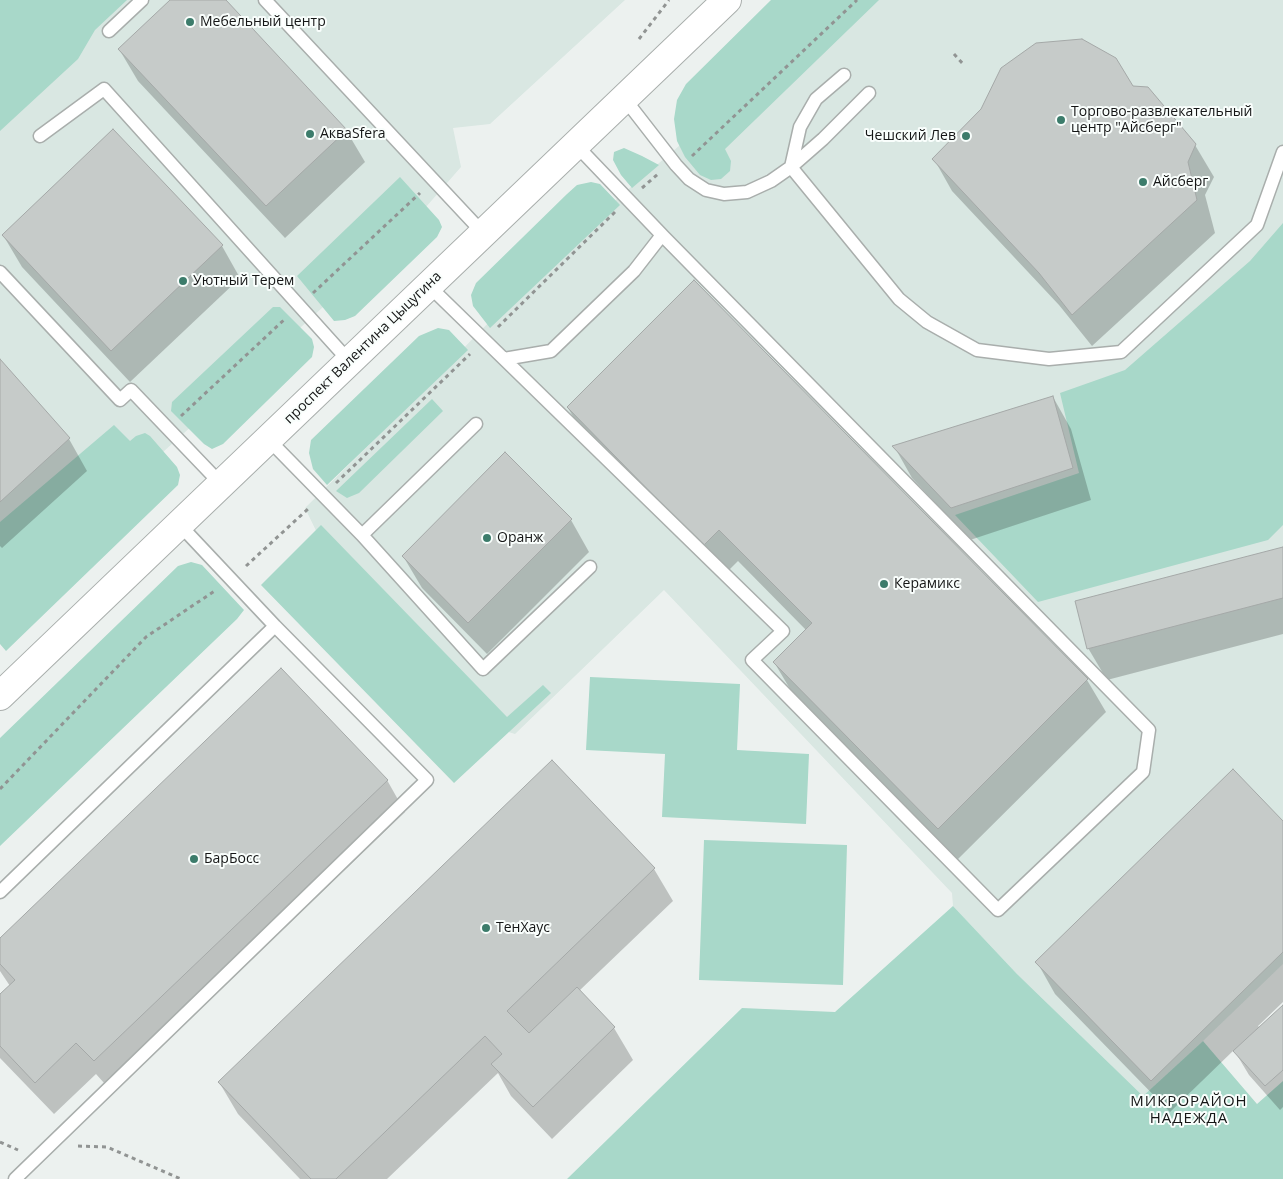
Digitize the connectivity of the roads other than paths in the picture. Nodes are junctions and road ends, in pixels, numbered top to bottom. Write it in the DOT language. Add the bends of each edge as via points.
graph roads {
  1 [pos="142,0"];
  2 [pos="264,0"];
  3 [pos="726,0"];
  4 [pos="109,32"];
  5 [pos="844,75"];
  6 [pos="869,93"];
  7 [pos="624,98"];
  8 [pos="40,136"];
  9 [pos="576,145"];
  10 [pos="1283,152"];
  11 [pos="791,167"];
  12 [pos="483,233"];
  13 [pos="662,235"];
  14 [pos="0,272"];
  15 [pos="428,285"];
  16 [pos="504,358"];
  17 [pos="349,361"];
  18 [pos="476,424"];
  19 [pos="268,439"];
  20 [pos="221,484"];
  21 [pos="179,524"];
  22 [pos="362,535"];
  23 [pos="590,567"];
  24 [pos="274,626"];
  25 [pos="0,696"];
  26 [pos="0,892"];
  27 [pos="15,1179"];
  1 -- 4 [label="lane"];
  2 -- 12 [label="lane"];
  3 -- 7 [label="street, проспект Валентина Цыцугина"];
  5 -- 11 [label="lane" via="816,99 800,127"];
  6 -- 11 [label="lane"];
  7 -- 9 [label="street, проспект Валентина Цыцугина"];
  7 -- 11 [label="lane" via="676,165 706,190 724,194 747,192"];
  8 -- 17 [label="lane" via="104,89"];
  9 -- 12 [label="street, проспект Валентина Цыцугина"];
  9 -- 13 [label="lane"];
  10 -- 11 [label="lane" via="1257,225 1120,352 1049,359 976,350 927,322 899,299"];
  12 -- 15 [label="street, проспект Валентина Цыцугина"];
  13 -- 16 [label="lane" via="634,271 551,351"];
  13 -- 16 [label="lane" via="1149,730 1143,772 998,910 752,660 783,631"];
  14 -- 20 [label="lane" via="120,400 131,390"];
  15 -- 16 [label="lane"];
  15 -- 17 [label="street, проспект Валентина Цыцугина"];
  17 -- 19 [label="street, проспект Валентина Цыцугина"];
  18 -- 22 [label="lane"];
  19 -- 20 [label="street, проспект Валентина Цыцугина"];
  19 -- 22 [label="lane"];
  20 -- 21 [label="street, проспект Валентина Цыцугина"];
  21 -- 24 [label="lane"];
  21 -- 25 [label="street, проспект Валентина Цыцугина"];
  22 -- 23 [label="lane" via="483,669"];
  24 -- 26 [label="lane"];
  24 -- 27 [label="lane" via="427,780"];
}
